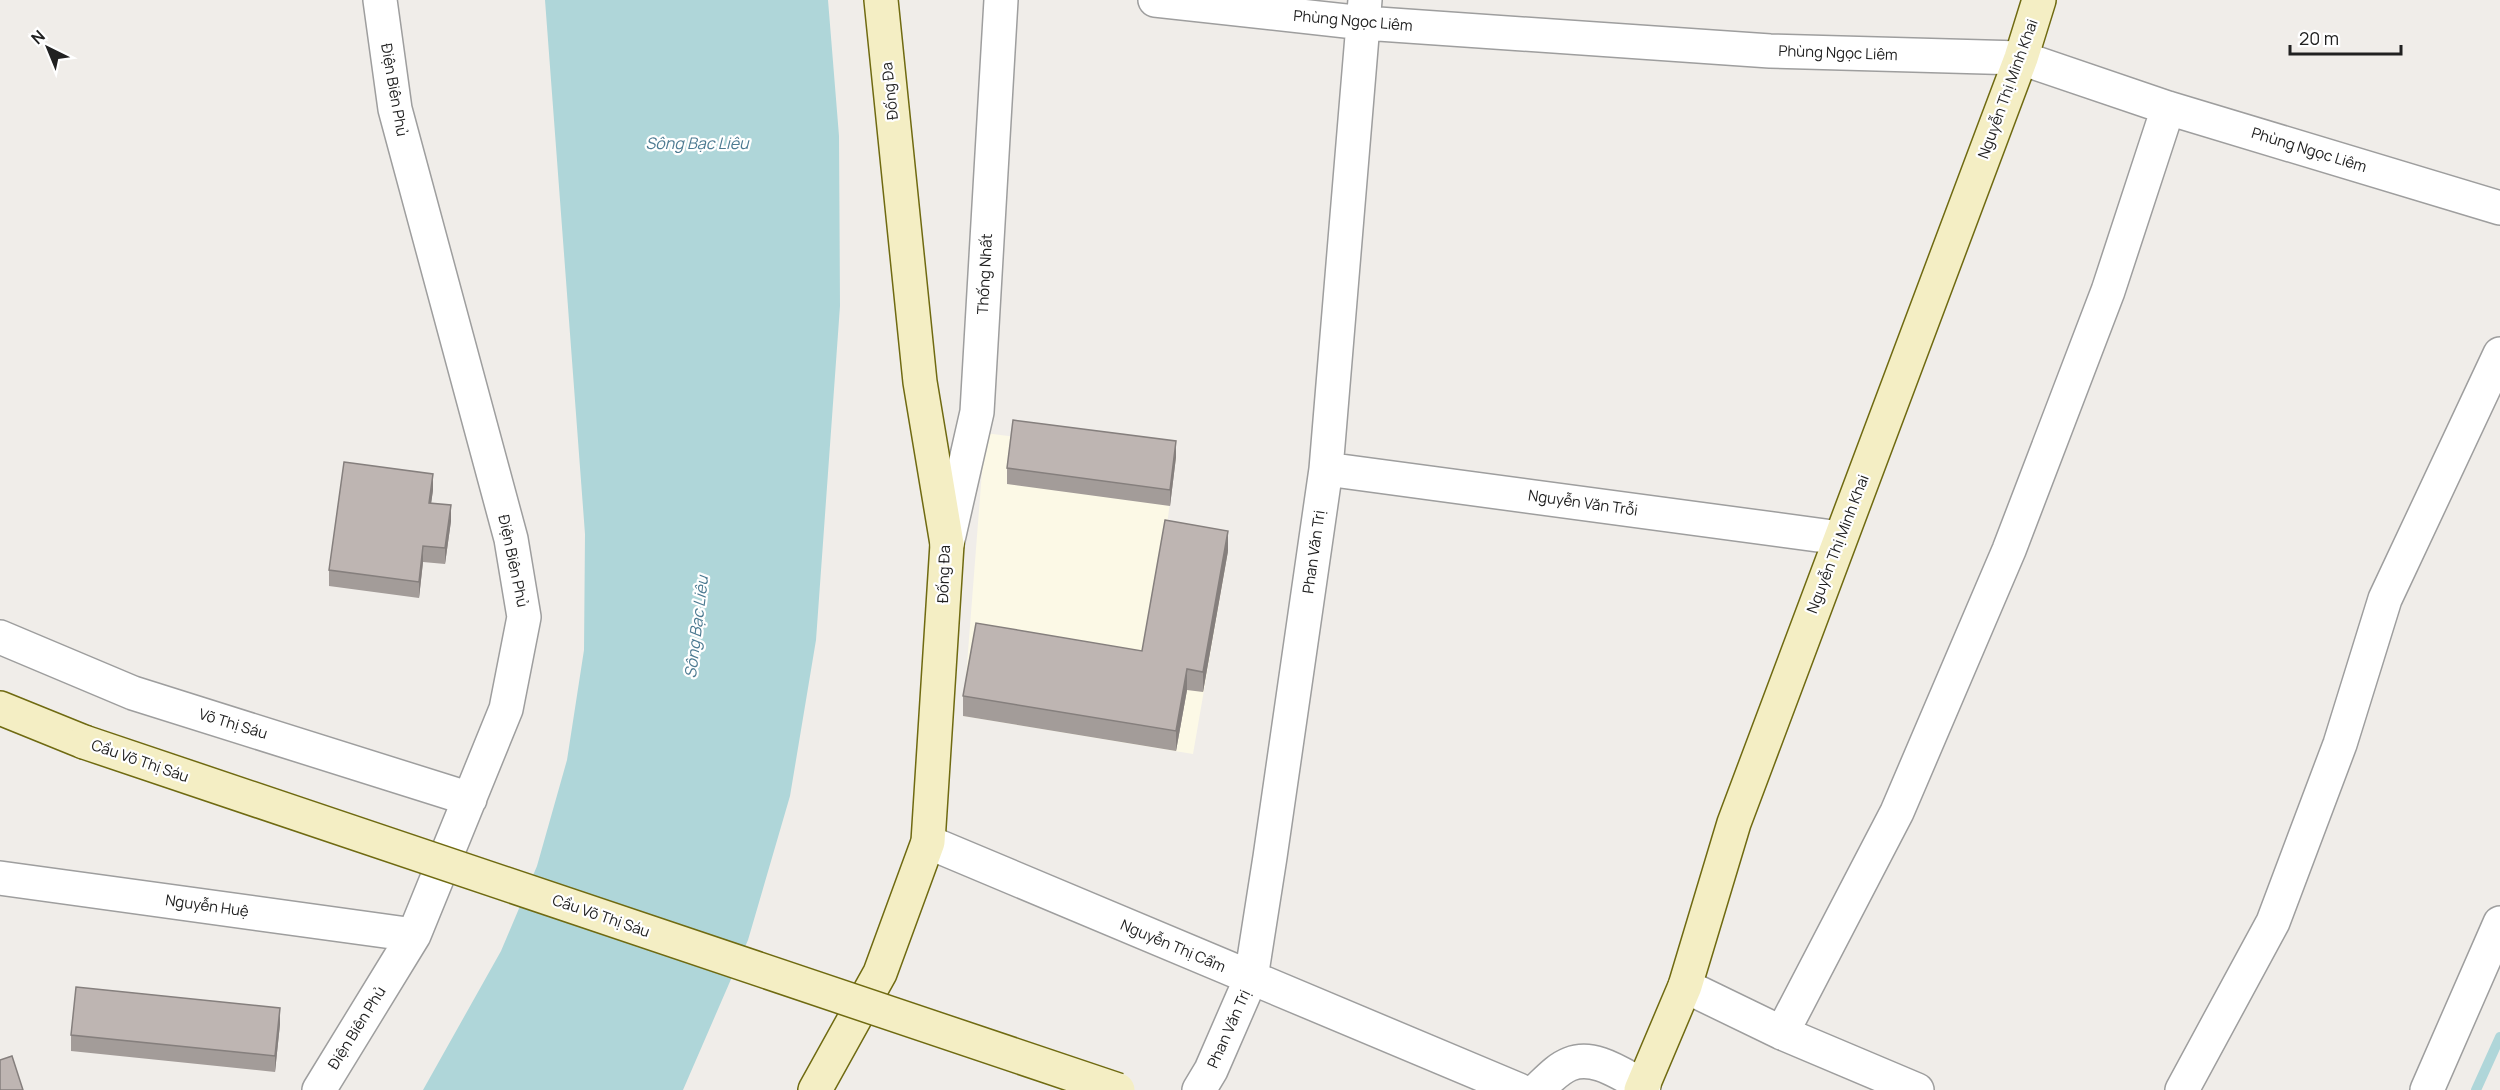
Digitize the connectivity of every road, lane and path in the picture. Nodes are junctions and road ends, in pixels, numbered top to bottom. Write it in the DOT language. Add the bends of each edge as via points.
graph roads {
  1 [pos="380,0"];
  2 [pos="881,0"];
  3 [pos="1001,0"];
  4 [pos="1155,0"];
  5 [pos="2039,0"];
  6 [pos="1364,12"];
  7 [pos="2021,58"];
  8 [pos="2168,108"];
  9 [pos="2500,208"];
  10 [pos="2500,354"];
  11 [pos="1326,469"];
  12 [pos="1840,538"];
  13 [pos="947,544"];
  14 [pos="0,637"];
  15 [pos="0,708"];
  16 [pos="470,799"];
  17 [pos="928,842"];
  18 [pos="0,878"];
  19 [pos="2500,923"];
  20 [pos="414,935"];
  21 [pos="1251,978"];
  22 [pos="1685,986"];
  23 [pos="1782,1033"];
  24 [pos="1642,1088"];
  25 [pos="319,1090"];
  26 [pos="816,1090"];
  27 [pos="1118,1090"];
  28 [pos="1199,1090"];
  29 [pos="1519,1090"];
  30 [pos="1537,1090"];
  31 [pos="1917,1090"];
  32 [pos="2182,1090"];
  33 [pos="2427,1090"];
  1 -- 16 [label="street, Điện Biên Phủ" via="395,109 511,539 524,617 506,710"];
  2 -- 13 [label="main road, Đống Đa" via="920,382"];
  3 -- 13 [label="street, Thống Nhất" via="977,412"];
  4 -- 6 [label="street, Phùng Ngọc Liêm"];
  5 -- 7 [label="main road, Nguyễn Thị Minh Khai"];
  6 -- 7 [label="street, Phùng Ngọc Liêm" via="1770,51"];
  6 -- 11 [label="street, Phan Văn Trị"];
  7 -- 8 [label="street, Phùng Ngọc Liêm"];
  7 -- 12 [label="main road, Nguyễn Thị Minh Khai"];
  8 -- 9 [label="street, Phùng Ngọc Liêm"];
  8 -- 23 [label="street" via="2108,291 2009,550 1898,812"];
  10 -- 32 [label="street" via="2385,599 2340,744 2272,922"];
  11 -- 12 [label="street, Nguyễn Văn Trỗi"];
  11 -- 21 [label="street, Phan Văn Trị"];
  12 -- 22 [label="main road, Nguyễn Thị Minh Khai" via="1734,823"];
  13 -- 17 [label="main road, Đống Đa"];
  14 -- 16 [label="street, Võ Thị Sáu" via="133,693"];
  15 -- 27 [label="main road, Cầu Võ Thị Sáu, bridge" via="84,742"];
  16 -- 20 [label="street, Điện Biên Phủ"];
  17 -- 21 [label="street, Nguyễn Thị Cẩm"];
  17 -- 26 [label="main road, Đống Đa" via="880,973"];
  18 -- 20 [label="street, Nguyễn Huệ"];
  19 -- 33 [label="street"];
  20 -- 25 [label="street, Điện Biên Phủ"];
  21 -- 28 [label="street, Phan Văn Trị"];
  21 -- 29 [label="street, Nguyễn Thị Cẩm"];
  22 -- 23 [label="street"];
  22 -- 24 [label="main road, Nguyễn Thị Minh Khai"];
  23 -- 31 [label="street"];
  24 -- 30 [label="street" via="1585,1060 1556,1072"];
}
